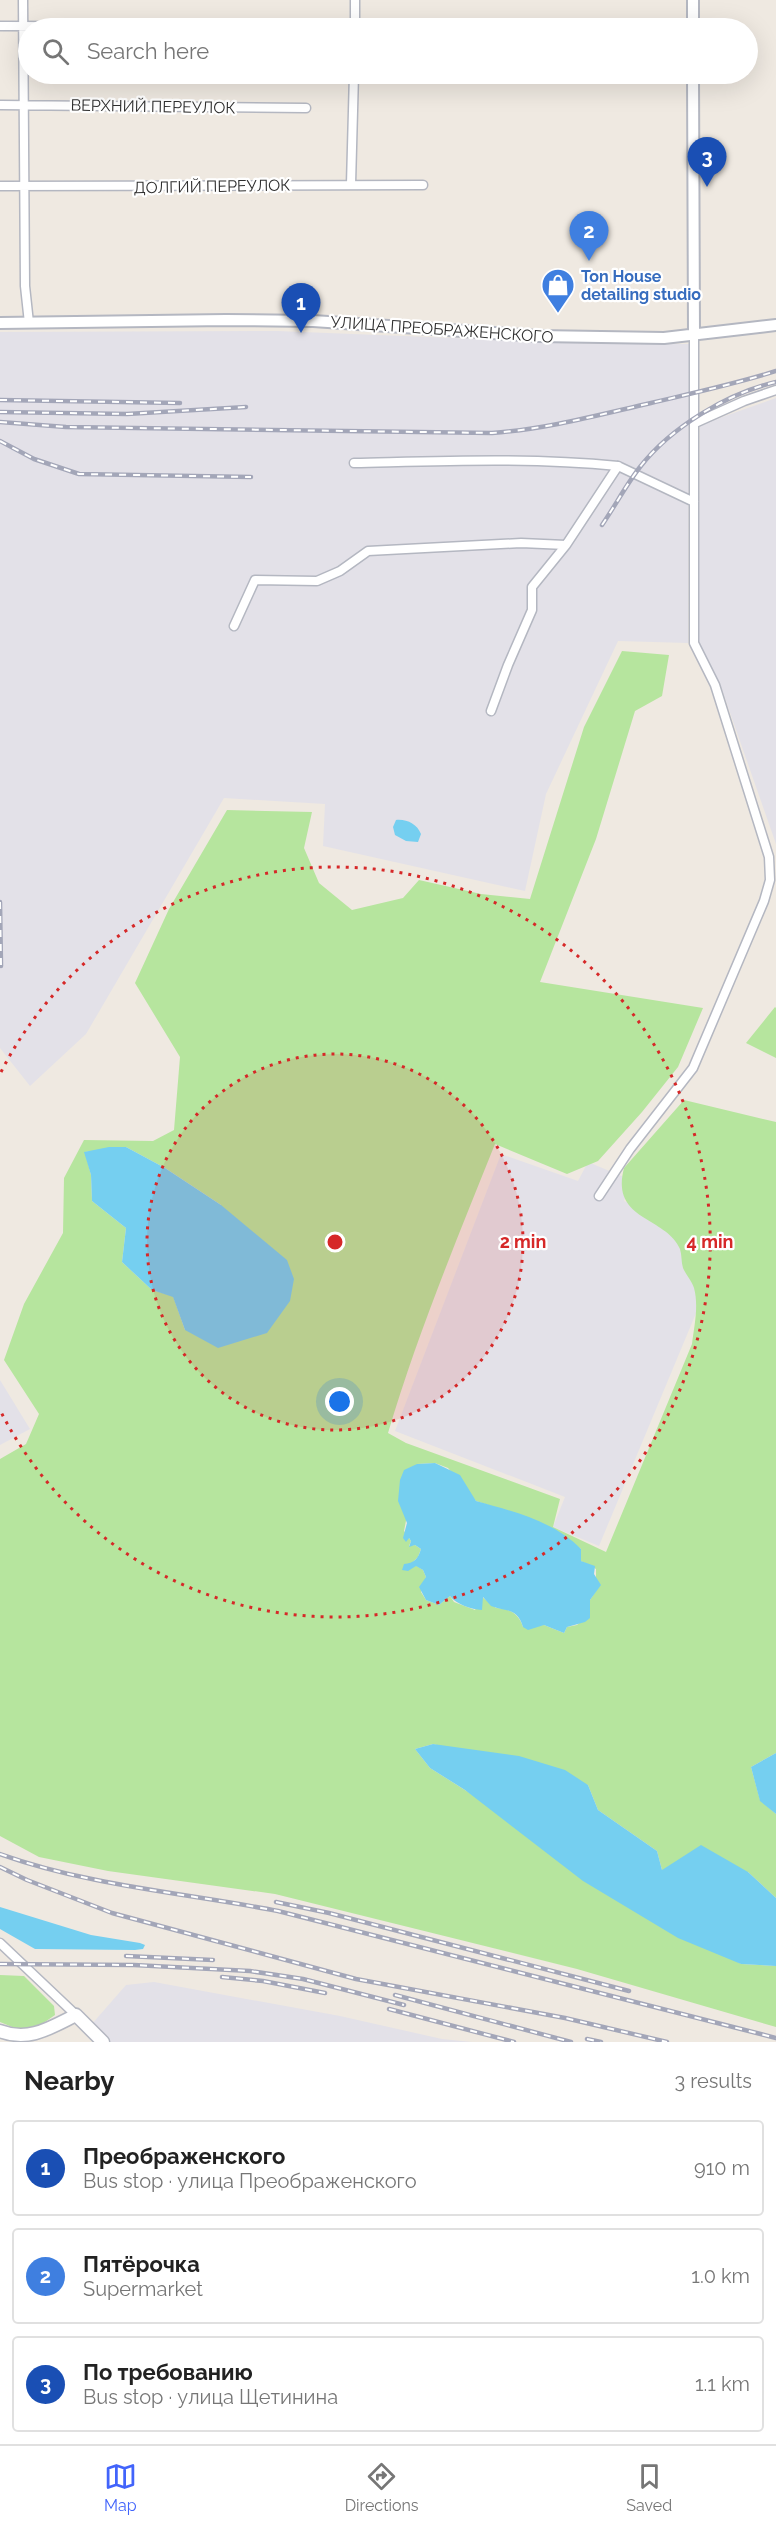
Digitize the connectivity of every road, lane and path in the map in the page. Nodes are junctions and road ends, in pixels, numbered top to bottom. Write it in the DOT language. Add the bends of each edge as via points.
graph roads {
  1 [pos="23,0"];
  2 [pos="355,0"];
  3 [pos="693,0"];
  4 [pos="23,18"];
  5 [pos="355,18"];
  6 [pos="693,18"];
  7 [pos="18,25"];
  8 [pos="0,26"];
  9 [pos="22,84"];
  10 [pos="354,84"];
  11 [pos="693,84"];
  12 [pos="0,105"];
  13 [pos="22,105"];
  14 [pos="306,108"];
  15 [pos="351,184"];
  16 [pos="423,185"];
  17 [pos="0,186"];
  18 [pos="24,186"];
  19 [pos="29,322"];
  20 [pos="0,323"];
  21 [pos="776,325"];
  22 [pos="694,334"];
  23 [pos="776,390"];
  24 [pos="695,423"];
  25 [pos="354,463"];
  26 [pos="618,466"];
  27 [pos="694,502"];
  28 [pos="566,545"];
  29 [pos="234,626"];
  30 [pos="491,711"];
  31 [pos="599,1196"];
  32 [pos="0,1943"];
  33 [pos="76,2015"];
  34 [pos="0,2031"];
  35 [pos="102,2042"];
  1 -- 4 [label="street"];
  2 -- 5 [label="street"];
  3 -- 6 [label="street"];
  7 -- 8 [label="street"];
  9 -- 13 [label="street"];
  10 -- 15 [label="street"];
  11 -- 22 [label="street"];
  12 -- 13 [label="street, ВЕРХНИЙ ПЕРЕУЛОК"];
  13 -- 14 [label="street, ВЕРХНИЙ ПЕРЕУЛОК"];
  13 -- 18 [label="street"];
  15 -- 16 [label="street, ДОЛГИЙ ПЕРЕУЛОК"];
  15 -- 18 [label="street, ДОЛГИЙ ПЕРЕУЛОК"];
  17 -- 18 [label="street, ДОЛГИЙ ПЕРЕУЛОК"];
  18 -- 19 [label="street"];
  19 -- 20 [label="street, УЛИЦА ПРЕОБРАЖЕНСКОГО"];
  19 -- 22 [label="street, УЛИЦА ПРЕОБРАЖЕНСКОГО" via="313,321 538,336 664,338"];
  21 -- 22 [label="street, УЛИЦА ПРЕОБРАЖЕНСКОГО"];
  22 -- 24 [label="street"];
  23 -- 24 [label="street"];
  24 -- 27 [label="street"];
  25 -- 26 [label="street" via="518,460"];
  26 -- 27 [label="street"];
  26 -- 28 [label="street"];
  27 -- 31 [label="street" via="694,643 715,686 769,857 770,880 693,1068"];
  28 -- 29 [label="street" via="521,543 368,551 340,571 317,581 255,580"];
  28 -- 30 [label="street" via="532,587 532,610"];
  32 -- 33 [label="street"];
  33 -- 34 [label="main road" via="29,2036"];
  33 -- 35 [label="main road"];
}
